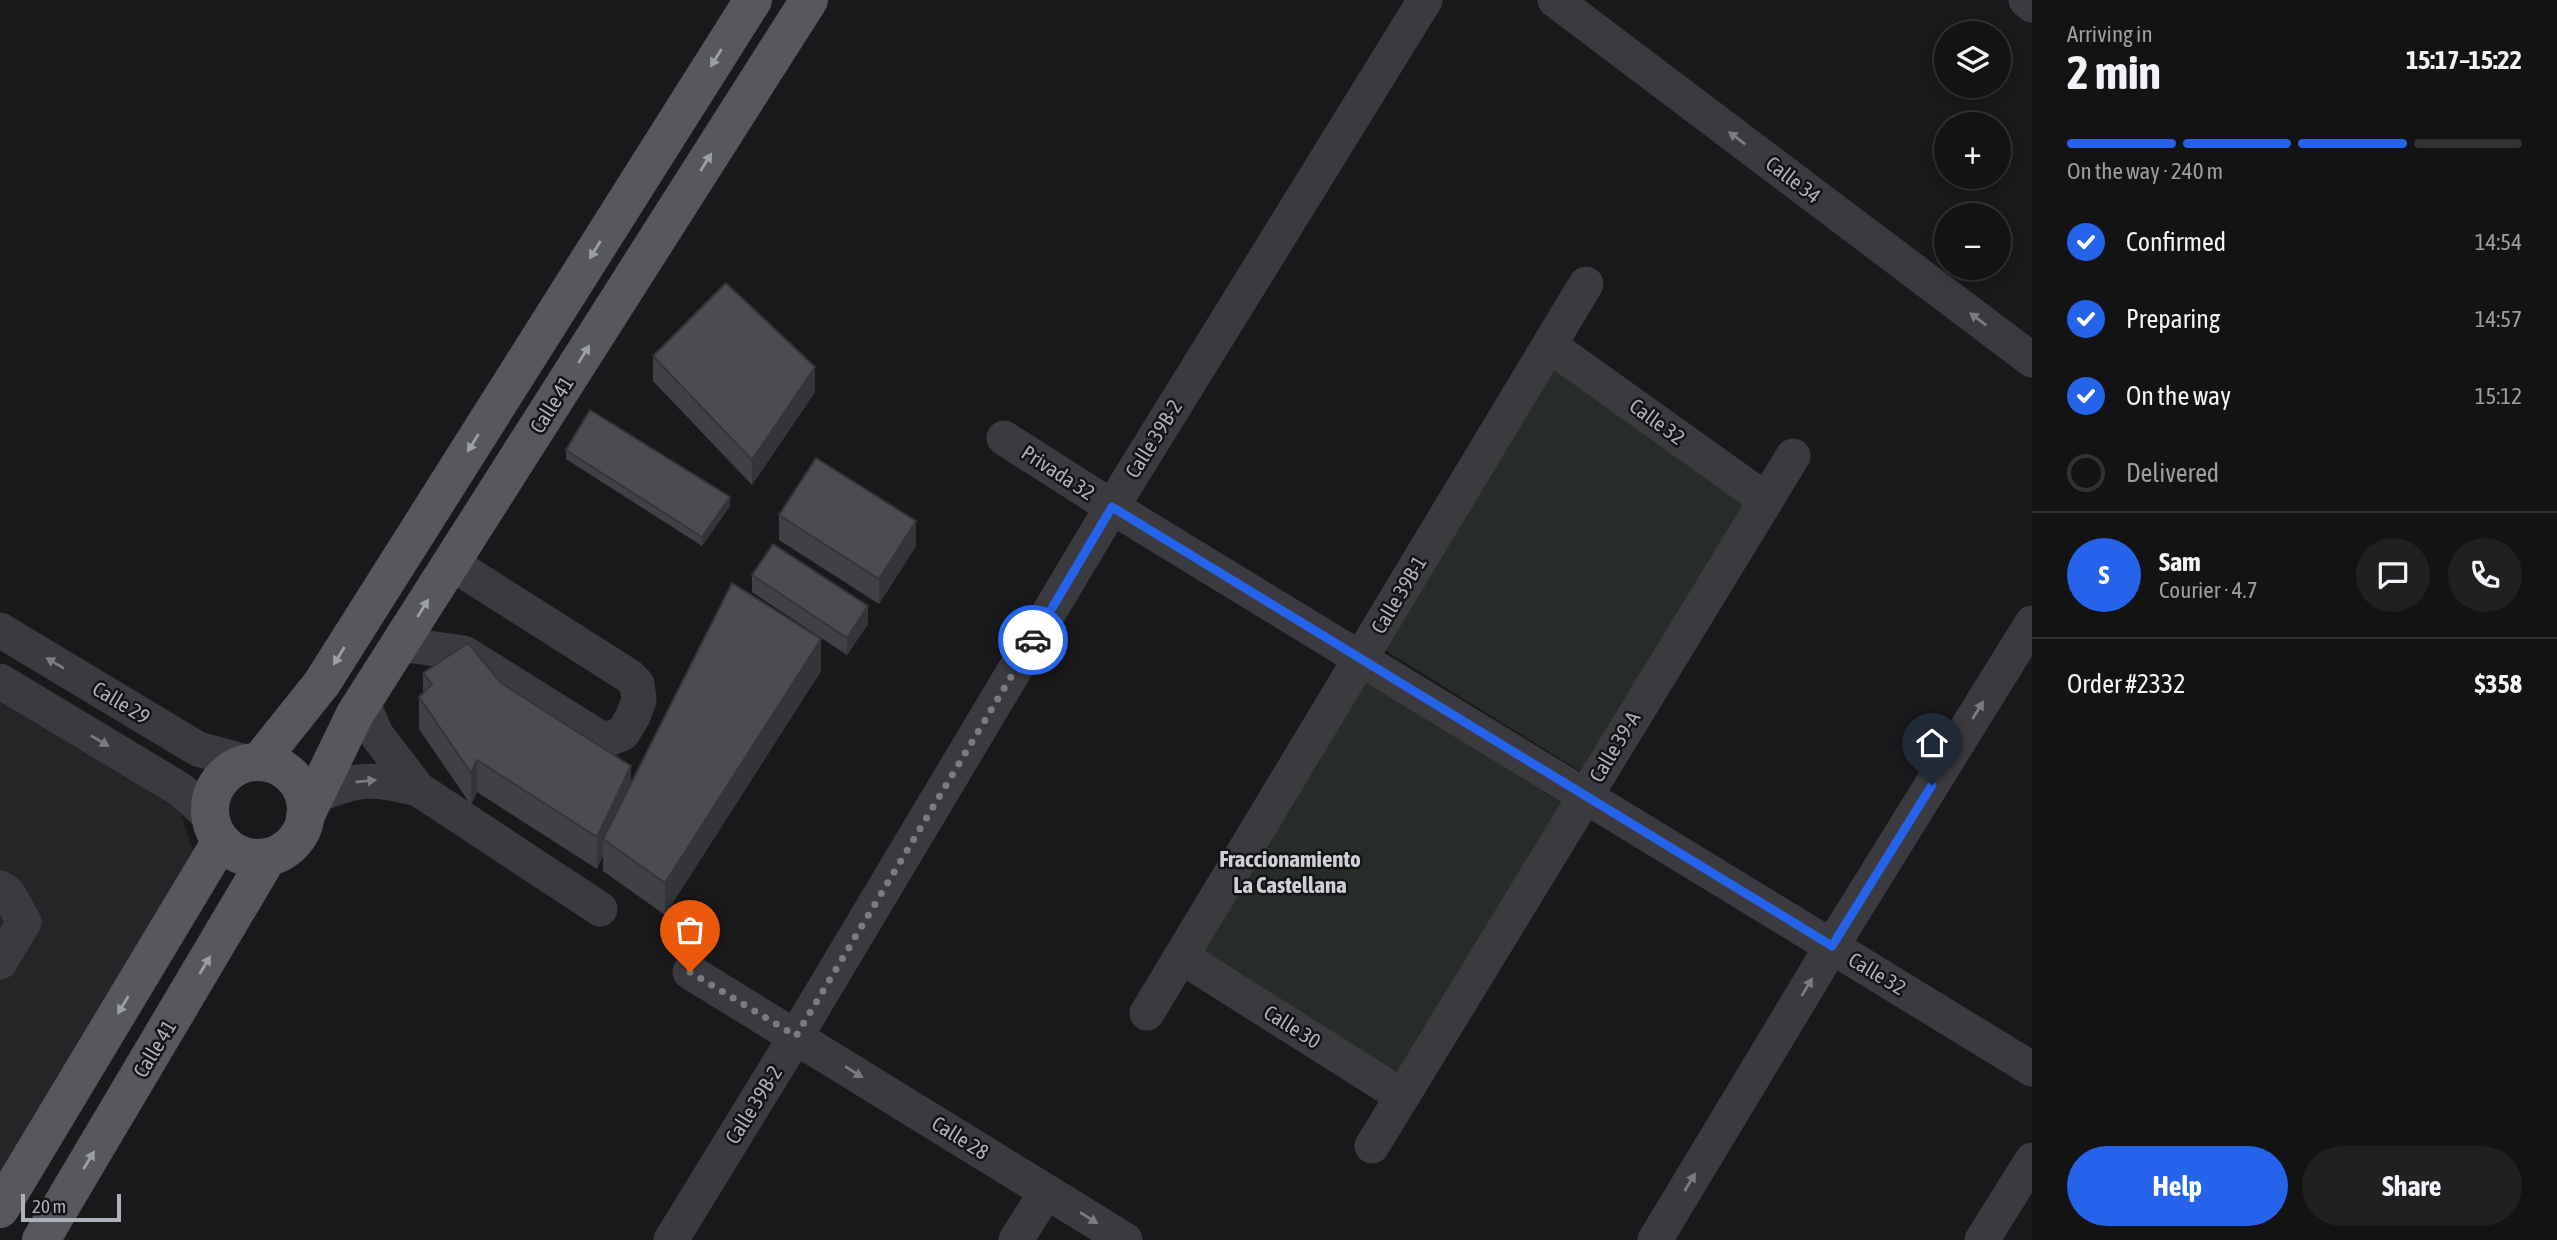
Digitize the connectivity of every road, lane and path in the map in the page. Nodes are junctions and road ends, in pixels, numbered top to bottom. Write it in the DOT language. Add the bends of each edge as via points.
graph roads {
  1 [pos="752,0"];
  2 [pos="810,0"];
  3 [pos="1425,0"];
  4 [pos="1555,0"];
  5 [pos="2026,0"];
  6 [pos="2032,5"];
  7 [pos="1586,284"];
  8 [pos="1549,345"];
  9 [pos="2032,360"];
  10 [pos="1004,438"];
  11 [pos="1793,456"];
  12 [pos="1766,500"];
  13 [pos="1112,507"];
  14 [pos="451,563"];
  15 [pos="2032,623"];
  16 [pos="0,630"];
  17 [pos="400,644"];
  18 [pos="1360,659"];
  19 [pos="0,681"];
  20 [pos="363,703"];
  21 [pos="254,762"];
  22 [pos="418,789"];
  23 [pos="1585,796"];
  24 [pos="310,807"];
  25 [pos="215,828"];
  26 [pos="268,857"];
  27 [pos="0,888"];
  28 [pos="600,909"];
  29 [pos="1832,946"];
  30 [pos="1182,957"];
  31 [pos="0,962"];
  32 [pos="690,972"];
  33 [pos="1147,1013"];
  34 [pos="796,1036"];
  35 [pos="2032,1069"];
  36 [pos="1402,1096"];
  37 [pos="1372,1146"];
  38 [pos="2032,1160"];
  39 [pos="1046,1192"];
  40 [pos="1,1208"];
  41 [pos="44,1236"];
  42 [pos="671,1240"];
  43 [pos="1016,1240"];
  44 [pos="1125,1240"];
  45 [pos="1655,1240"];
  46 [pos="1982,1240"];
  1 -- 21 [label="main road, one-way" via="322,683"];
  14 -- 2 [label="main road, Calle 41, one-way"];
  3 -- 13 [label="street, Calle 39B-2"];
  9 -- 4 [label="street, Calle 34, one-way"];
  5 -- 6 [label="street"];
  7 -- 8 [label="street, Calle 39B-1"];
  8 -- 12 [label="street, Calle 32"];
  8 -- 18 [label="street, Calle 39B-1"];
  10 -- 13 [label="street, Privada 32"];
  11 -- 12 [label="street, Calle 39-A"];
  12 -- 23 [label="street, Calle 39-A"];
  13 -- 18 [label="street, Calle 32"];
  13 -- 34 [label="street, Calle 39B-2"];
  17 -- 14 [label="main road, Calle 41, one-way"];
  14 -- 17 [label="street" via="629,676 637,684 639,700 623,733 600,738 464,653"];
  29 -- 15 [label="street, one-way"];
  21 -- 16 [label="street, Calle 29, one-way" via="198,749"];
  17 -- 20 [label="main road, Calle 41"];
  18 -- 23 [label="street, Calle 32"];
  18 -- 30 [label="street, Calle 39B-1"];
  19 -- 25 [label="street, Calle 29, one-way" via="181,790"];
  20 -- 22 [label="street" via="376,734"];
  20 -- 24 [label="main road, Calle 41"];
  21 -- 24 [label="main road" via="275,765 294,779"];
  21 -- 25 [label="main road" via="235,768 215,788 210,802"];
  24 -- 22 [label="street, one-way" via="348,783 378,780"];
  22 -- 28 [label="street"];
  23 -- 29 [label="street, Calle 32"];
  23 -- 36 [label="street, Calle 39-A"];
  24 -- 26 [label="main road" via="293,843"];
  25 -- 26 [label="main road" via="242,856"];
  25 -- 40 [label="main road, one-way"];
  41 -- 26 [label="main road, Calle 41, one-way"];
  27 -- 31 [label="street" via="8,893 24,922"];
  29 -- 35 [label="street, Calle 32"];
  45 -- 29 [label="street, one-way"];
  30 -- 33 [label="street, Calle 39B-1"];
  30 -- 36 [label="street, Calle 30"];
  32 -- 34 [label="street, Calle 28"];
  34 -- 39 [label="street, Calle 28, one-way"];
  34 -- 42 [label="street, Calle 39B-2"];
  36 -- 37 [label="street, Calle 39-A"];
  38 -- 46 [label="street"];
  39 -- 43 [label="street"];
  39 -- 44 [label="street, Calle 28, one-way"];
  40 -- 41 [label="main road"];
}
